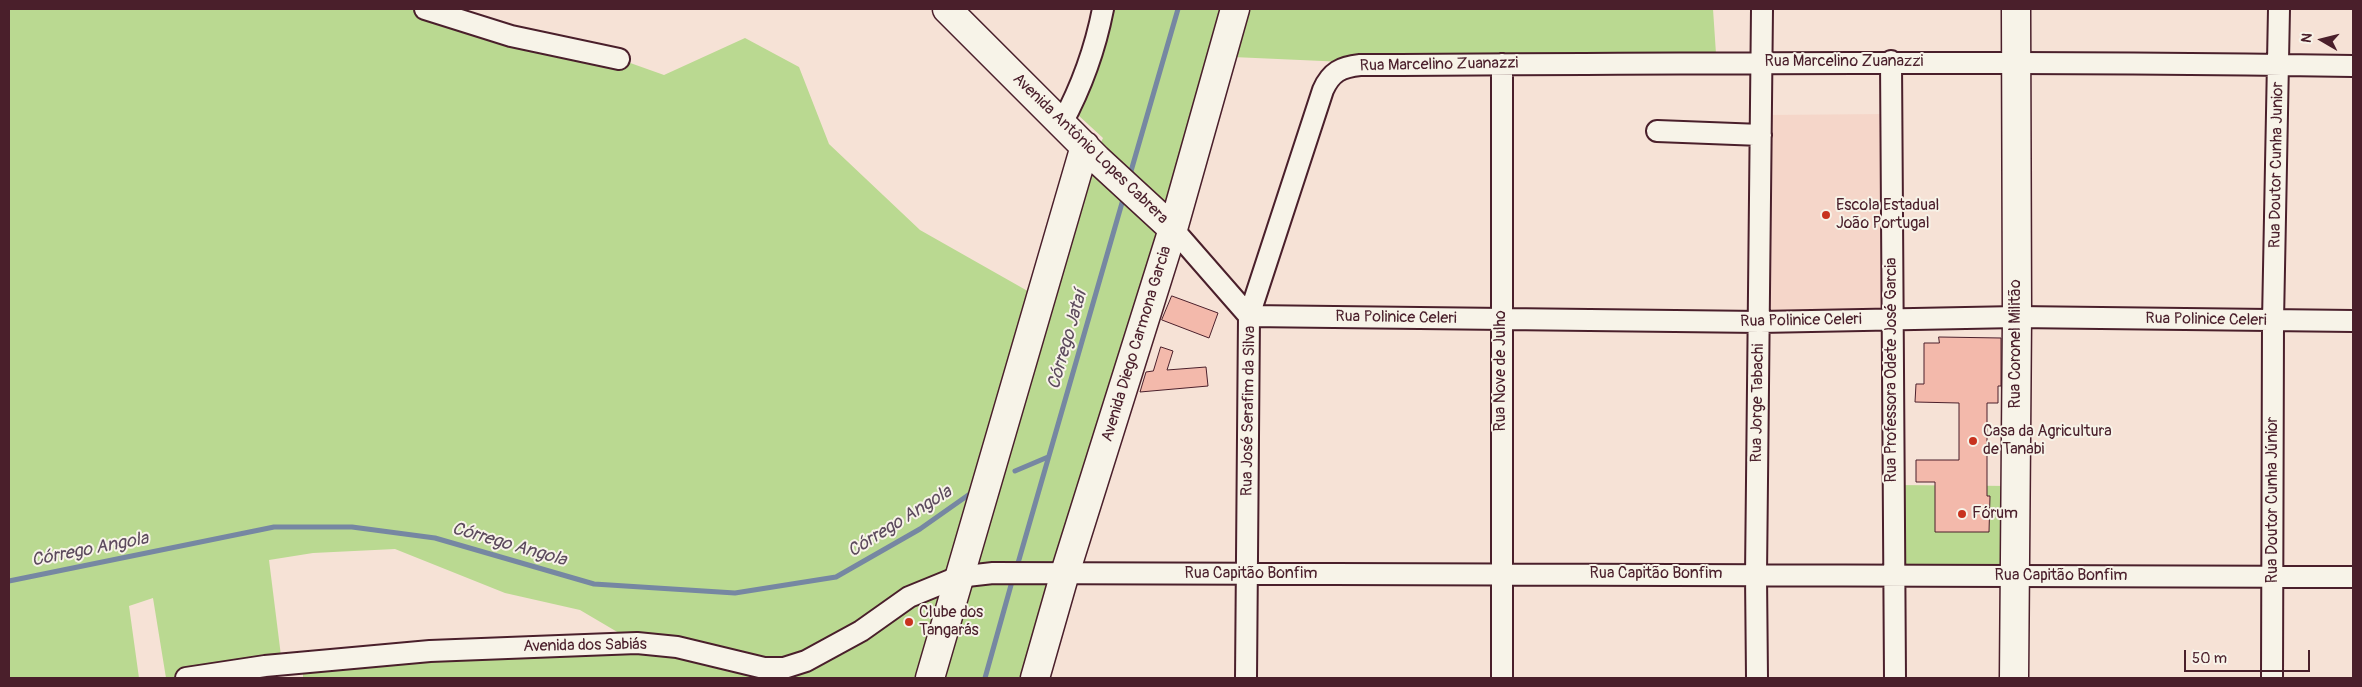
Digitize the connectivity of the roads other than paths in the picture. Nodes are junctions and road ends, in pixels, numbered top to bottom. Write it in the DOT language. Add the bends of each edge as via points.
graph roads {
  1 [pos="426,9"];
  2 [pos="946,9"];
  3 [pos="1102,9"];
  4 [pos="1236,9"];
  5 [pos="1762,9"];
  6 [pos="2016,9"];
  7 [pos="2279,9"];
  8 [pos="619,59"];
  9 [pos="2016,61"];
  10 [pos="1762,62"];
  11 [pos="1891,62"];
  12 [pos="1502,64"];
  13 [pos="2279,65"];
  14 [pos="2353,66"];
  15 [pos="1336,70"];
  16 [pos="1062,123"];
  17 [pos="1657,131"];
  18 [pos="1761,136"];
  19 [pos="1091,152"];
  20 [pos="1167,224"];
  21 [pos="1249,316"];
  22 [pos="2017,317"];
  23 [pos="1891,319"];
  24 [pos="1501,320"];
  25 [pos="2273,321"];
  26 [pos="2353,321"];
  27 [pos="1760,322"];
  28 [pos="1065,573"];
  29 [pos="1503,573"];
  30 [pos="1247,574"];
  31 [pos="1756,575"];
  32 [pos="2014,575"];
  33 [pos="1893,576"];
  34 [pos="958,577"];
  35 [pos="2272,577"];
  36 [pos="2353,577"];
  37 [pos="186,678"];
  38 [pos="930,678"];
  39 [pos="1035,678"];
  40 [pos="1246,678"];
  41 [pos="1502,678"];
  42 [pos="1757,678"];
  43 [pos="1895,678"];
  44 [pos="2014,678"];
  45 [pos="2272,678"];
  1 -- 8 [label="street" via="511,36"];
  2 -- 16 [label="main road, Avenida Antônio Lopes Cabrera"];
  3 -- 16 [label="street" via="1093,54"];
  4 -- 20 [label="main road, Avenida Diego Carmona Garcia"];
  5 -- 10 [label="street, Rua Jorge Tabachi"];
  6 -- 9 [label="main road, Rua Coronel Militão"];
  7 -- 13 [label="street, Rua Doutor Cunha Junior"];
  9 -- 11 [label="street, Rua Marcelino Zuanazzi"];
  9 -- 13 [label="street, Rua Marcelino Zuanazzi"];
  9 -- 22 [label="main road, Rua Coronel Militão"];
  10 -- 11 [label="street, Rua Marcelino Zuanazzi"];
  10 -- 12 [label="street, Rua Marcelino Zuanazzi"];
  10 -- 18 [label="street, Rua Jorge Tabachi"];
  11 -- 23 [label="street, Rua Professora Odete José Garcia"];
  12 -- 15 [label="street, Rua Marcelino Zuanazzi" via="1360,65"];
  12 -- 24 [label="street, Rua Nove de Julho"];
  13 -- 14 [label="street, Rua Marcelino Zuanazzi"];
  13 -- 25 [label="street, Rua Doutor Cunha Junior"];
  15 -- 21 [label="street, Rua José Serafim da Silva" via="1323,90"];
  16 -- 19 [label="main road, Avenida Antônio Lopes Cabrera"];
  17 -- 18 [label="street"];
  18 -- 27 [label="street, Rua Jorge Tabachi"];
  19 -- 20 [label="main road, Avenida Antônio Lopes Cabrera"];
  19 -- 34 [label="main road"];
  20 -- 21 [label="street, Avenida Antônio Lopes Cabrera"];
  20 -- 28 [label="main road, Avenida Diego Carmona Garcia"];
  21 -- 24 [label="street, Rua Polinice Celeri"];
  21 -- 30 [label="street, Rua José Serafim da Silva"];
  22 -- 23 [label="street, Rua Polinice Celeri"];
  22 -- 25 [label="street, Rua Polinice Celeri"];
  22 -- 32 [label="main road, Rua Coronel Militão"];
  23 -- 27 [label="street, Rua Polinice Celeri"];
  23 -- 33 [label="street, Rua Professora Odete José Garcia"];
  24 -- 27 [label="street, Rua Polinice Celeri"];
  24 -- 29 [label="street, Rua Nove de Julho"];
  25 -- 26 [label="street, Rua Polinice Celeri"];
  25 -- 35 [label="street, Rua Doutor Cunha Júnior"];
  27 -- 31 [label="street, Rua Jorge Tabachi"];
  28 -- 30 [label="street, Rua Capitão Bonfim"];
  28 -- 34 [label="street, Rua Capitão Bonfim" via="993,573"];
  28 -- 39 [label="main road, Avenida Diego Carmona Garcia"];
  29 -- 30 [label="street, Rua Capitão Bonfim"];
  29 -- 31 [label="street, Rua Capitão Bonfim"];
  29 -- 41 [label="street, Rua Nove de Julho"];
  30 -- 40 [label="street, Rua José Serafim da Silva"];
  31 -- 33 [label="street, Rua Capitão Bonfim"];
  31 -- 42 [label="street, Rua Jorge Tabachi"];
  32 -- 33 [label="street, Rua Capitão Bonfim"];
  32 -- 35 [label="street, Rua Capitão Bonfim"];
  32 -- 44 [label="main road, Rua Coronel Militão"];
  33 -- 43 [label="street, Rua Professora Odete José Garcia"];
  34 -- 37 [label="street, Avenida dos Sabiás" via="909,597 861,630 806,661 784,668 764,668 677,647 637,643 430,651 265,666"];
  34 -- 38 [label="main road"];
  35 -- 36 [label="street, Rua Capitão Bonfim"];
  35 -- 45 [label="street, Rua Doutor Cunha Júnior"];
}
